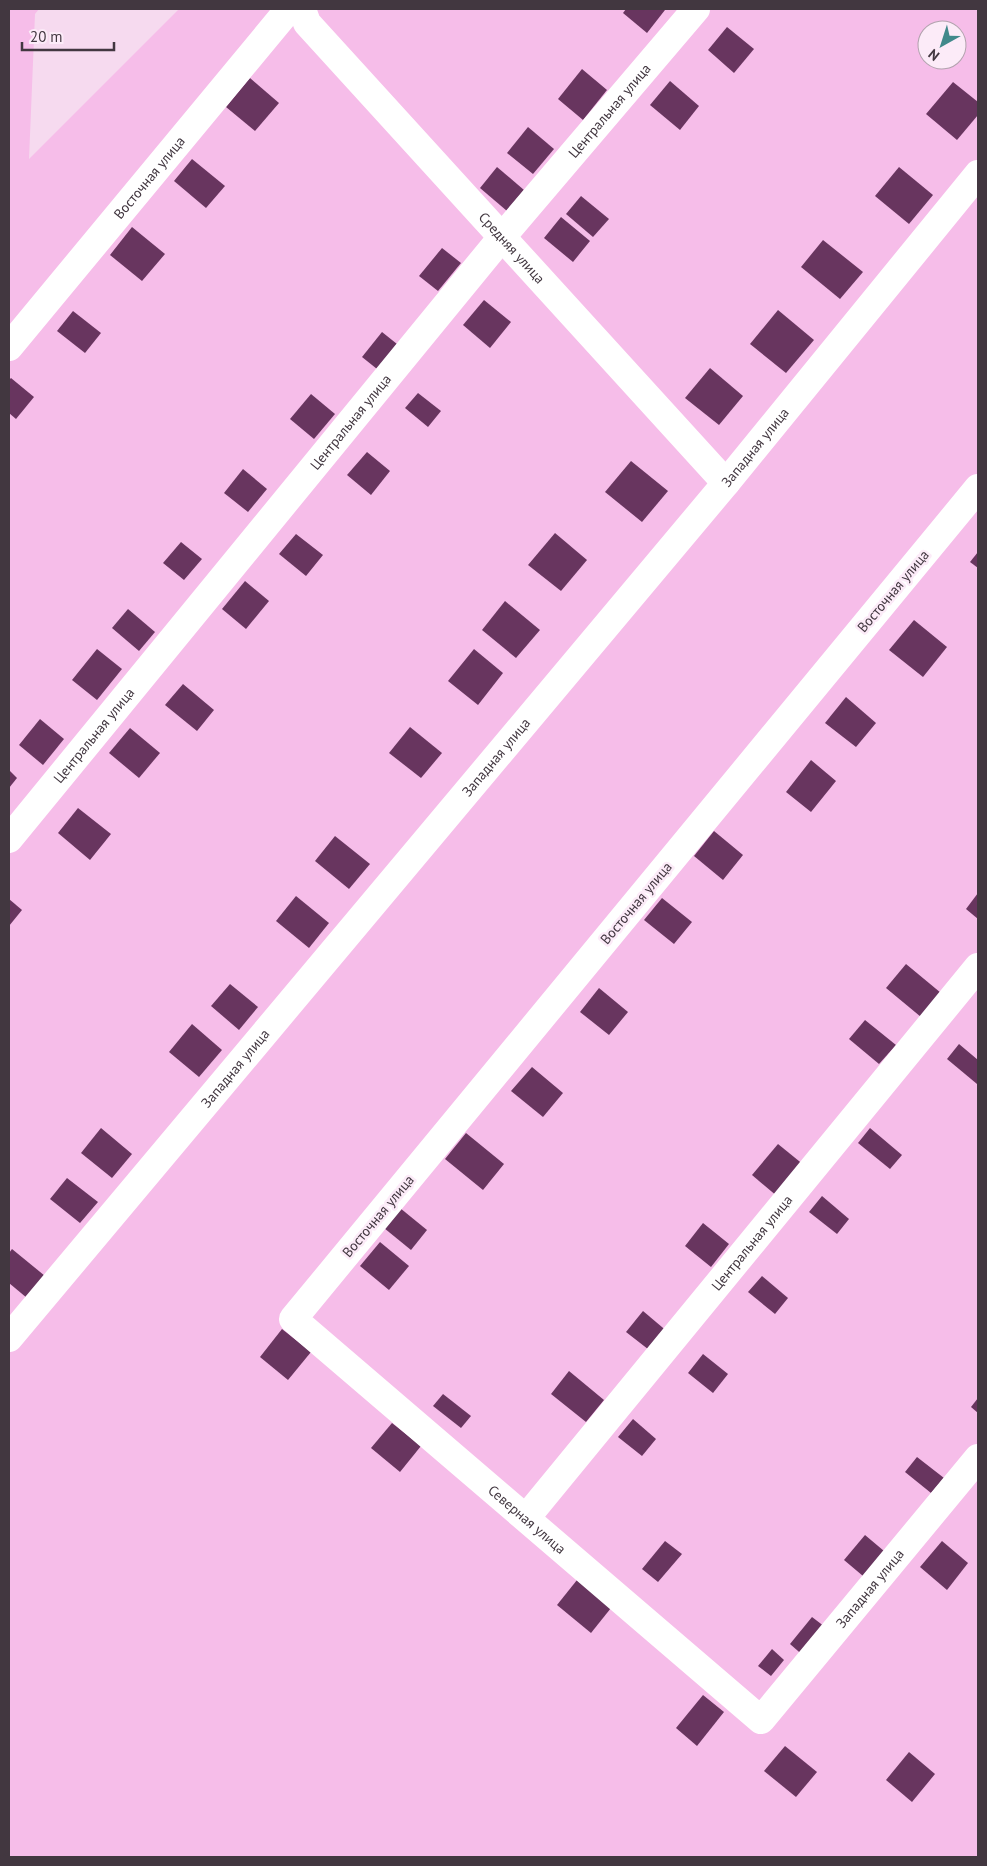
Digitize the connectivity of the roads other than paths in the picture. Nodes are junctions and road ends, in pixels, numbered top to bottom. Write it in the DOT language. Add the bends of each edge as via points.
graph roads {
  1 [pos="289,9"];
  2 [pos="302,9"];
  3 [pos="696,9"];
  4 [pos="978,174"];
  5 [pos="502,237"];
  6 [pos="9,347"];
  7 [pos="726,483"];
  8 [pos="978,488"];
  9 [pos="9,839"];
  10 [pos="978,967"];
  11 [pos="293,1319"];
  12 [pos="9,1338"];
  13 [pos="978,1458"];
  14 [pos="526,1518"];
  15 [pos="761,1720"];
  1 -- 6 [label="street, Восточная улица"];
  2 -- 5 [label="street, Средняя улица" via="307,23"];
  3 -- 5 [label="street, Центральная улица"];
  4 -- 7 [label="street, Западная улица"];
  5 -- 7 [label="street, Средняя улица"];
  5 -- 9 [label="street, Центральная улица"];
  7 -- 12 [label="street, Западная улица"];
  8 -- 11 [label="street, Восточная улица"];
  10 -- 14 [label="street, Центральная улица"];
  11 -- 14 [label="street, Северная улица"];
  13 -- 15 [label="street, Западная улица"];
  14 -- 15 [label="street, Северная улица"];
}
